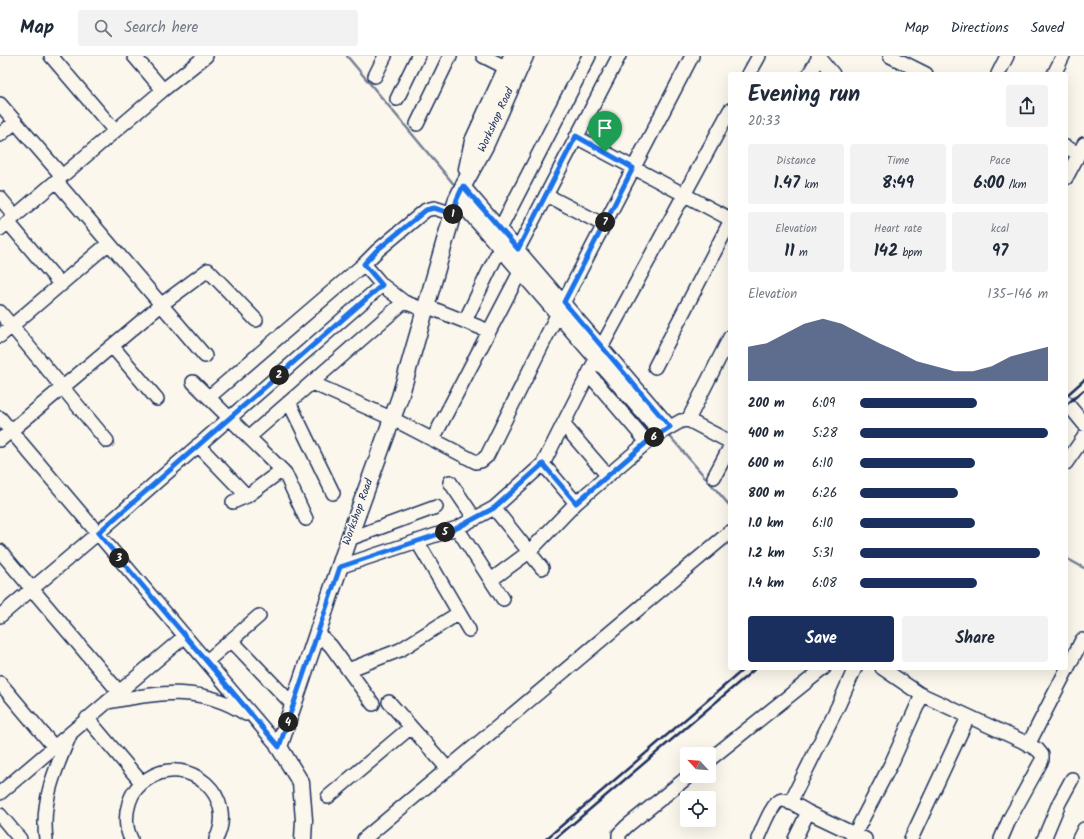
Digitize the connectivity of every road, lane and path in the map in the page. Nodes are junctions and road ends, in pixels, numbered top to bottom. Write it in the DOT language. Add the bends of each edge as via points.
graph roads {
  1 [pos="52,56"];
  2 [pos="134,56"];
  3 [pos="206,56"];
  4 [pos="385,56"];
  5 [pos="418,56"];
  6 [pos="450,56"];
  7 [pos="483,56"];
  8 [pos="525,56"];
  9 [pos="589,56"];
  10 [pos="619,56"];
  11 [pos="692,56"];
  12 [pos="759,56"];
  13 [pos="818,56"];
  14 [pos="890,56"];
  15 [pos="1007,56"];
  16 [pos="1063,56"];
  17 [pos="509,62"];
  18 [pos="905,64"];
  19 [pos="750,72"];
  20 [pos="810,72"];
  21 [pos="831,72"];
  22 [pos="922,72"];
  23 [pos="999,72"];
  24 [pos="1055,72"];
  25 [pos="375,76"];
  26 [pos="163,90"];
  27 [pos="397,99"];
  28 [pos="0,104"];
  29 [pos="728,114"];
  30 [pos="15,122"];
  31 [pos="417,124"];
  32 [pos="115,131"];
  33 [pos="0,135"];
  34 [pos="576,136"];
  35 [pos="1068,147"];
  36 [pos="1082,149"];
  37 [pos="633,168"];
  38 [pos="1068,174"];
  39 [pos="59,178"];
  40 [pos="460,194"];
  41 [pos="546,195"];
  42 [pos="685,195"];
  43 [pos="0,198"];
  44 [pos="728,219"];
  45 [pos="8,222"];
  46 [pos="728,224"];
  47 [pos="604,225"];
  48 [pos="500,229"];
  49 [pos="109,243"];
  50 [pos="500,248"];
  51 [pos="518,249"];
  52 [pos="364,264"];
  53 [pos="520,272"];
  54 [pos="60,284"];
  55 [pos="382,285"];
  56 [pos="404,302"];
  57 [pos="162,304"];
  58 [pos="426,308"];
  59 [pos="560,308"];
  60 [pos="0,312"];
  61 [pos="256,320"];
  62 [pos="465,322"];
  63 [pos="12,326"];
  64 [pos="490,331"];
  65 [pos="0,336"];
  66 [pos="728,341"];
  67 [pos="112,346"];
  68 [pos="602,346"];
  69 [pos="205,356"];
  70 [pos="596,359"];
  71 [pos="655,367"];
  72 [pos="588,374"];
  73 [pos="193,382"];
  74 [pos="312,383"];
  75 [pos="63,387"];
  76 [pos="208,397"];
  77 [pos="157,400"];
  78 [pos="289,402"];
  79 [pos="1068,404"];
  80 [pos="0,418"];
  81 [pos="230,418"];
  82 [pos="393,419"];
  83 [pos="688,420"];
  84 [pos="563,424"];
  85 [pos="1084,424"];
  86 [pos="665,430"];
  87 [pos="11,431"];
  88 [pos="248,437"];
  89 [pos="1084,437"];
  90 [pos="433,439"];
  91 [pos="0,440"];
  92 [pos="107,441"];
  93 [pos="728,441"];
  94 [pos="647,442"];
  95 [pos="198,445"];
  96 [pos="728,451"];
  97 [pos="1068,460"];
  98 [pos="543,464"];
  99 [pos="282,470"];
  100 [pos="608,476"];
  101 [pos="714,477"];
  102 [pos="450,482"];
  103 [pos="333,493"];
  104 [pos="247,496"];
  105 [pos="232,502"];
  106 [pos="576,503"];
  107 [pos="436,507"];
  108 [pos="494,508"];
  109 [pos="306,519"];
  110 [pos="475,519"];
  111 [pos="457,528"];
  112 [pos="98,533"];
  113 [pos="728,534"];
  114 [pos="349,539"];
  115 [pos="418,541"];
  116 [pos="0,551"];
  117 [pos="529,552"];
  118 [pos="340,567"];
  119 [pos="542,568"];
  120 [pos="491,580"];
  121 [pos="32,589"];
  122 [pos="503,599"];
  123 [pos="459,613"];
  124 [pos="0,616"];
  125 [pos="258,616"];
  126 [pos="469,630"];
  127 [pos="318,633"];
  128 [pos="185,636"];
  129 [pos="1082,640"];
  130 [pos="232,641"];
  131 [pos="207,662"];
  132 [pos="1068,667"];
  133 [pos="348,670"];
  134 [pos="822,670"];
  135 [pos="854,670"];
  136 [pos="885,670"];
  137 [pos="1067,670"];
  138 [pos="0,683"];
  139 [pos="119,692"];
  140 [pos="922,695"];
  141 [pos="107,702"];
  142 [pos="389,702"];
  143 [pos="374,704"];
  144 [pos="294,706"];
  145 [pos="968,717"];
  146 [pos="87,718"];
  147 [pos="258,722"];
  148 [pos="411,727"];
  149 [pos="72,732"];
  150 [pos="1028,745"];
  151 [pos="54,747"];
  152 [pos="279,747"];
  153 [pos="716,754"];
  154 [pos="448,769"];
  155 [pos="1072,779"];
  156 [pos="142,782"];
  157 [pos="680,783"];
  158 [pos="0,793"];
  159 [pos="328,797"];
  160 [pos="790,803"];
  161 [pos="808,812"];
  162 [pos="0,815"];
  163 [pos="1084,829"];
  164 [pos="857,837"];
  165 [pos="20,839"];
  166 [pos="46,839"];
  167 [pos="131,839"];
  168 [pos="216,839"];
  169 [pos="303,839"];
  170 [pos="364,839"];
  171 [pos="618,839"];
  172 [pos="758,839"];
  173 [pos="795,839"];
  174 [pos="911,839"];
  175 [pos="1001,839"];
  176 [pos="1044,839"];
  177 [pos="1079,839"];
  1 -- 32 [label="street"];
  2 -- 26 [label="street"];
  3 -- 26 [label="street"];
  4 -- 25 [label="street"];
  5 -- 27 [label="street"];
  6 -- 31 [label="street"];
  7 -- 17 [label="street"];
  8 -- 40 [label="main road, Workshop Road" via="485,146"];
  9 -- 48 [label="street"];
  10 -- 34 [label="street"];
  11 -- 37 [label="street"];
  12 -- 19 [label="street"];
  13 -- 20 [label="street"];
  13 -- 21 [label="street"];
  14 -- 18 [label="street"];
  15 -- 23 [label="street"];
  16 -- 24 [label="street"];
  17 -- 40 [label="main road, Workshop Road" via="473,141"];
  18 -- 22 [label="street"];
  26 -- 32 [label="street"];
  28 -- 30 [label="street"];
  29 -- 42 [label="street"];
  30 -- 33 [label="street"];
  30 -- 39 [label="street"];
  32 -- 39 [label="street"];
  34 -- 37 [label="street"];
  34 -- 41 [label="street"];
  35 -- 36 [label="street"];
  36 -- 38 [label="street"];
  37 -- 42 [label="street"];
  37 -- 47 [label="street"];
  39 -- 45 [label="street"];
  39 -- 49 [label="street"];
  40 -- 48 [label="street"];
  40 -- 50 [label="street"];
  40 -- 52 [label="street" via="426,210"];
  40 -- 58 [label="main road, Workshop Road"];
  41 -- 47 [label="street"];
  41 -- 51 [label="street"];
  42 -- 44 [label="street"];
  42 -- 68 [label="street"];
  43 -- 45 [label="street"];
  45 -- 54 [label="street"];
  46 -- 71 [label="street"];
  47 -- 59 [label="street"];
  48 -- 51 [label="street"];
  49 -- 54 [label="street"];
  49 -- 57 [label="street"];
  50 -- 53 [label="street"];
  50 -- 62 [label="street"];
  51 -- 59 [label="street"];
  52 -- 55 [label="street"];
  52 -- 76 [label="street"];
  53 -- 59 [label="street"];
  53 -- 64 [label="street"];
  54 -- 63 [label="street"];
  55 -- 56 [label="street"];
  55 -- 81 [label="street"];
  56 -- 58 [label="street"];
  56 -- 74 [label="street"];
  57 -- 61 [label="street" via="208,270"];
  57 -- 67 [label="street"];
  57 -- 69 [label="street"];
  58 -- 62 [label="street"];
  58 -- 82 [label="main road, Workshop Road"];
  59 -- 68 [label="street"];
  59 -- 70 [label="street"];
  59 -- 90 [label="street" via="487,456 476,462"];
  60 -- 63 [label="street"];
  62 -- 64 [label="street"];
  63 -- 65 [label="street"];
  63 -- 75 [label="street"];
  64 -- 90 [label="street"];
  66 -- 83 [label="street"];
  67 -- 75 [label="street"];
  67 -- 77 [label="street"];
  68 -- 86 [label="street"];
  70 -- 72 [label="street"];
  70 -- 86 [label="street"];
  72 -- 84 [label="street"];
  72 -- 94 [label="street"];
  73 -- 76 [label="street"];
  74 -- 78 [label="street"];
  74 -- 82 [label="street"];
  75 -- 87 [label="street"];
  75 -- 92 [label="street"];
  76 -- 81 [label="street"];
  78 -- 88 [label="street"];
  78 -- 103 [label="street"];
  79 -- 85 [label="street"];
  80 -- 87 [label="street"];
  81 -- 88 [label="street"];
  81 -- 95 [label="street"];
  82 -- 90 [label="street"];
  82 -- 114 [label="main road, Workshop Road"];
  83 -- 86 [label="street"];
  83 -- 93 [label="street"];
  84 -- 98 [label="street"];
  84 -- 100 [label="street"];
  86 -- 94 [label="street"];
  87 -- 91 [label="street"];
  87 -- 112 [label="street"];
  88 -- 99 [label="street"];
  89 -- 97 [label="street"];
  94 -- 100 [label="street"];
  95 -- 104 [label="street"];
  95 -- 112 [label="street"];
  96 -- 101 [label="street"];
  98 -- 106 [label="street"];
  98 -- 108 [label="street"];
  99 -- 104 [label="street"];
  99 -- 109 [label="street"];
  100 -- 106 [label="street"];
  102 -- 110 [label="street"];
  104 -- 105 [label="street"];
  106 -- 117 [label="street"];
  107 -- 114 [label="street"];
  108 -- 110 [label="street"];
  108 -- 117 [label="street"];
  110 -- 111 [label="street"];
  111 -- 115 [label="street"];
  111 -- 120 [label="street"];
  112 -- 121 [label="street"];
  112 -- 128 [label="street"];
  113 -- 154 [label="street"];
  114 -- 118 [label="main road, Workshop Road"];
  115 -- 118 [label="street"];
  115 -- 123 [label="street"];
  116 -- 121 [label="street"];
  117 -- 119 [label="street"];
  117 -- 120 [label="street"];
  118 -- 127 [label="main road, Workshop Road"];
  120 -- 122 [label="street"];
  121 -- 124 [label="street"];
  121 -- 139 [label="street"];
  123 -- 126 [label="street"];
  123 -- 133 [label="street" via="400,650"];
  125 -- 130 [label="street"];
  127 -- 133 [label="street"];
  127 -- 144 [label="main road, Workshop Road"];
  128 -- 131 [label="street"];
  128 -- 139 [label="street"];
  129 -- 132 [label="street"];
  130 -- 131 [label="street"];
  130 -- 144 [label="street"];
  131 -- 147 [label="street"];
  133 -- 143 [label="street"];
  134 -- 153 [label="street"];
  135 -- 160 [label="street"];
  136 -- 140 [label="street"];
  137 -- 150 [label="street"];
  138 -- 151 [label="street"];
  139 -- 141 [label="street"];
  140 -- 145 [label="street"];
  140 -- 164 [label="street"];
  141 -- 146 [label="street"];
  141 -- 147 [label="street" via="148,695 205,695 232,705"];
  142 -- 148 [label="street"];
  144 -- 152 [label="main road, Workshop Road"];
  145 -- 150 [label="street"];
  145 -- 174 [label="street"];
  146 -- 149 [label="street"];
  146 -- 156 [label="street"];
  147 -- 152 [label="street"];
  148 -- 154 [label="street"];
  148 -- 159 [label="street"];
  149 -- 151 [label="street"];
  149 -- 166 [label="street" via="48,793 44,824"];
  150 -- 175 [label="street" via="1042,754 1042,760"];
  151 -- 158 [label="street"];
  152 -- 169 [label="main road" via="301,783"];
  154 -- 170 [label="street"];
  155 -- 176 [label="street"];
  156 -- 167 [label="street" via="131,796 126,814 127,831"];
  156 -- 168 [label="street" via="157,773 174,770 192,773 206,783 217,797 222,814 220,832"];
  157 -- 171 [label="street" via="627,826 619,834"];
  160 -- 161 [label="street"];
  160 -- 172 [label="street" via="778,801"];
  161 -- 164 [label="street"];
  161 -- 173 [label="street"];
  162 -- 165 [label="street"];
  163 -- 177 [label="street"];
}
